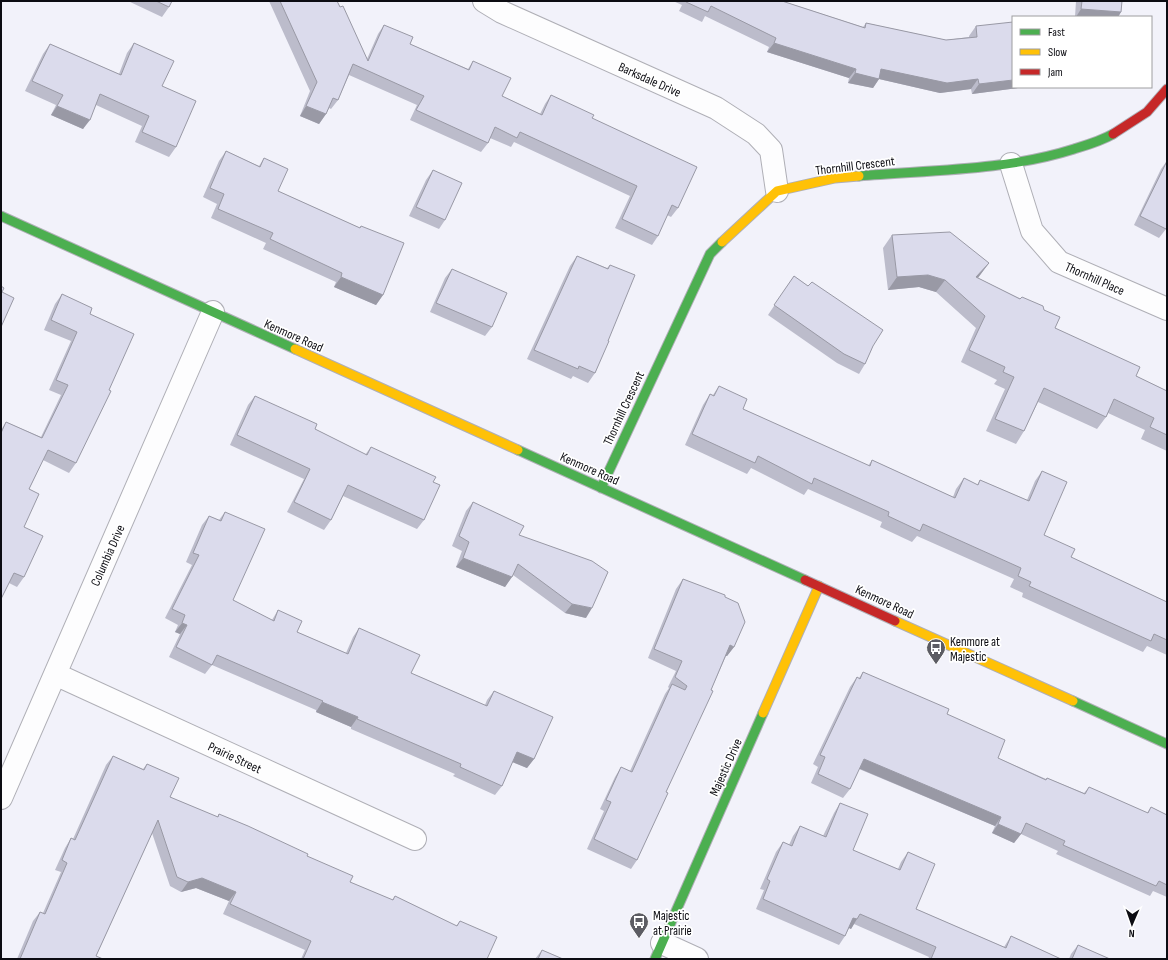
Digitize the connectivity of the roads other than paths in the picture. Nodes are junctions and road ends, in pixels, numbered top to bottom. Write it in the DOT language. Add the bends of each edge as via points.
graph roads {
  1 [pos="484,1"];
  2 [pos="1167,89"];
  3 [pos="1011,164"];
  4 [pos="777,191"];
  5 [pos="1,216"];
  6 [pos="1167,310"];
  7 [pos="213,312"];
  8 [pos="601,488"];
  9 [pos="819,586"];
  10 [pos="55,674"];
  11 [pos="1167,744"];
  12 [pos="1,798"];
  13 [pos="415,839"];
  14 [pos="659,951"];
  15 [pos="697,959"];
  1 -- 4 [label="street, Barksdale Drive" via="502,12 716,108 756,134 771,150"];
  2 -- 3 [label="street, Thornhill Crescent" via="1147,112 1105,139 1048,157"];
  3 -- 4 [label="street, Thornhill Crescent" via="835,178"];
  3 -- 6 [label="street, Thornhill Place" via="1032,230 1059,262"];
  4 -- 8 [label="street, Thornhill Crescent" via="710,254"];
  5 -- 7 [label="street, Kenmore Road"];
  7 -- 8 [label="street, Kenmore Road"];
  7 -- 10 [label="street, Columbia Drive"];
  8 -- 9 [label="street, Kenmore Road"];
  9 -- 11 [label="street, Kenmore Road"];
  9 -- 14 [label="street, Majestic Drive"];
  10 -- 12 [label="street, Columbia Drive"];
  10 -- 13 [label="street, Prairie Street"];
  14 -- 15 [label="street"];
}
